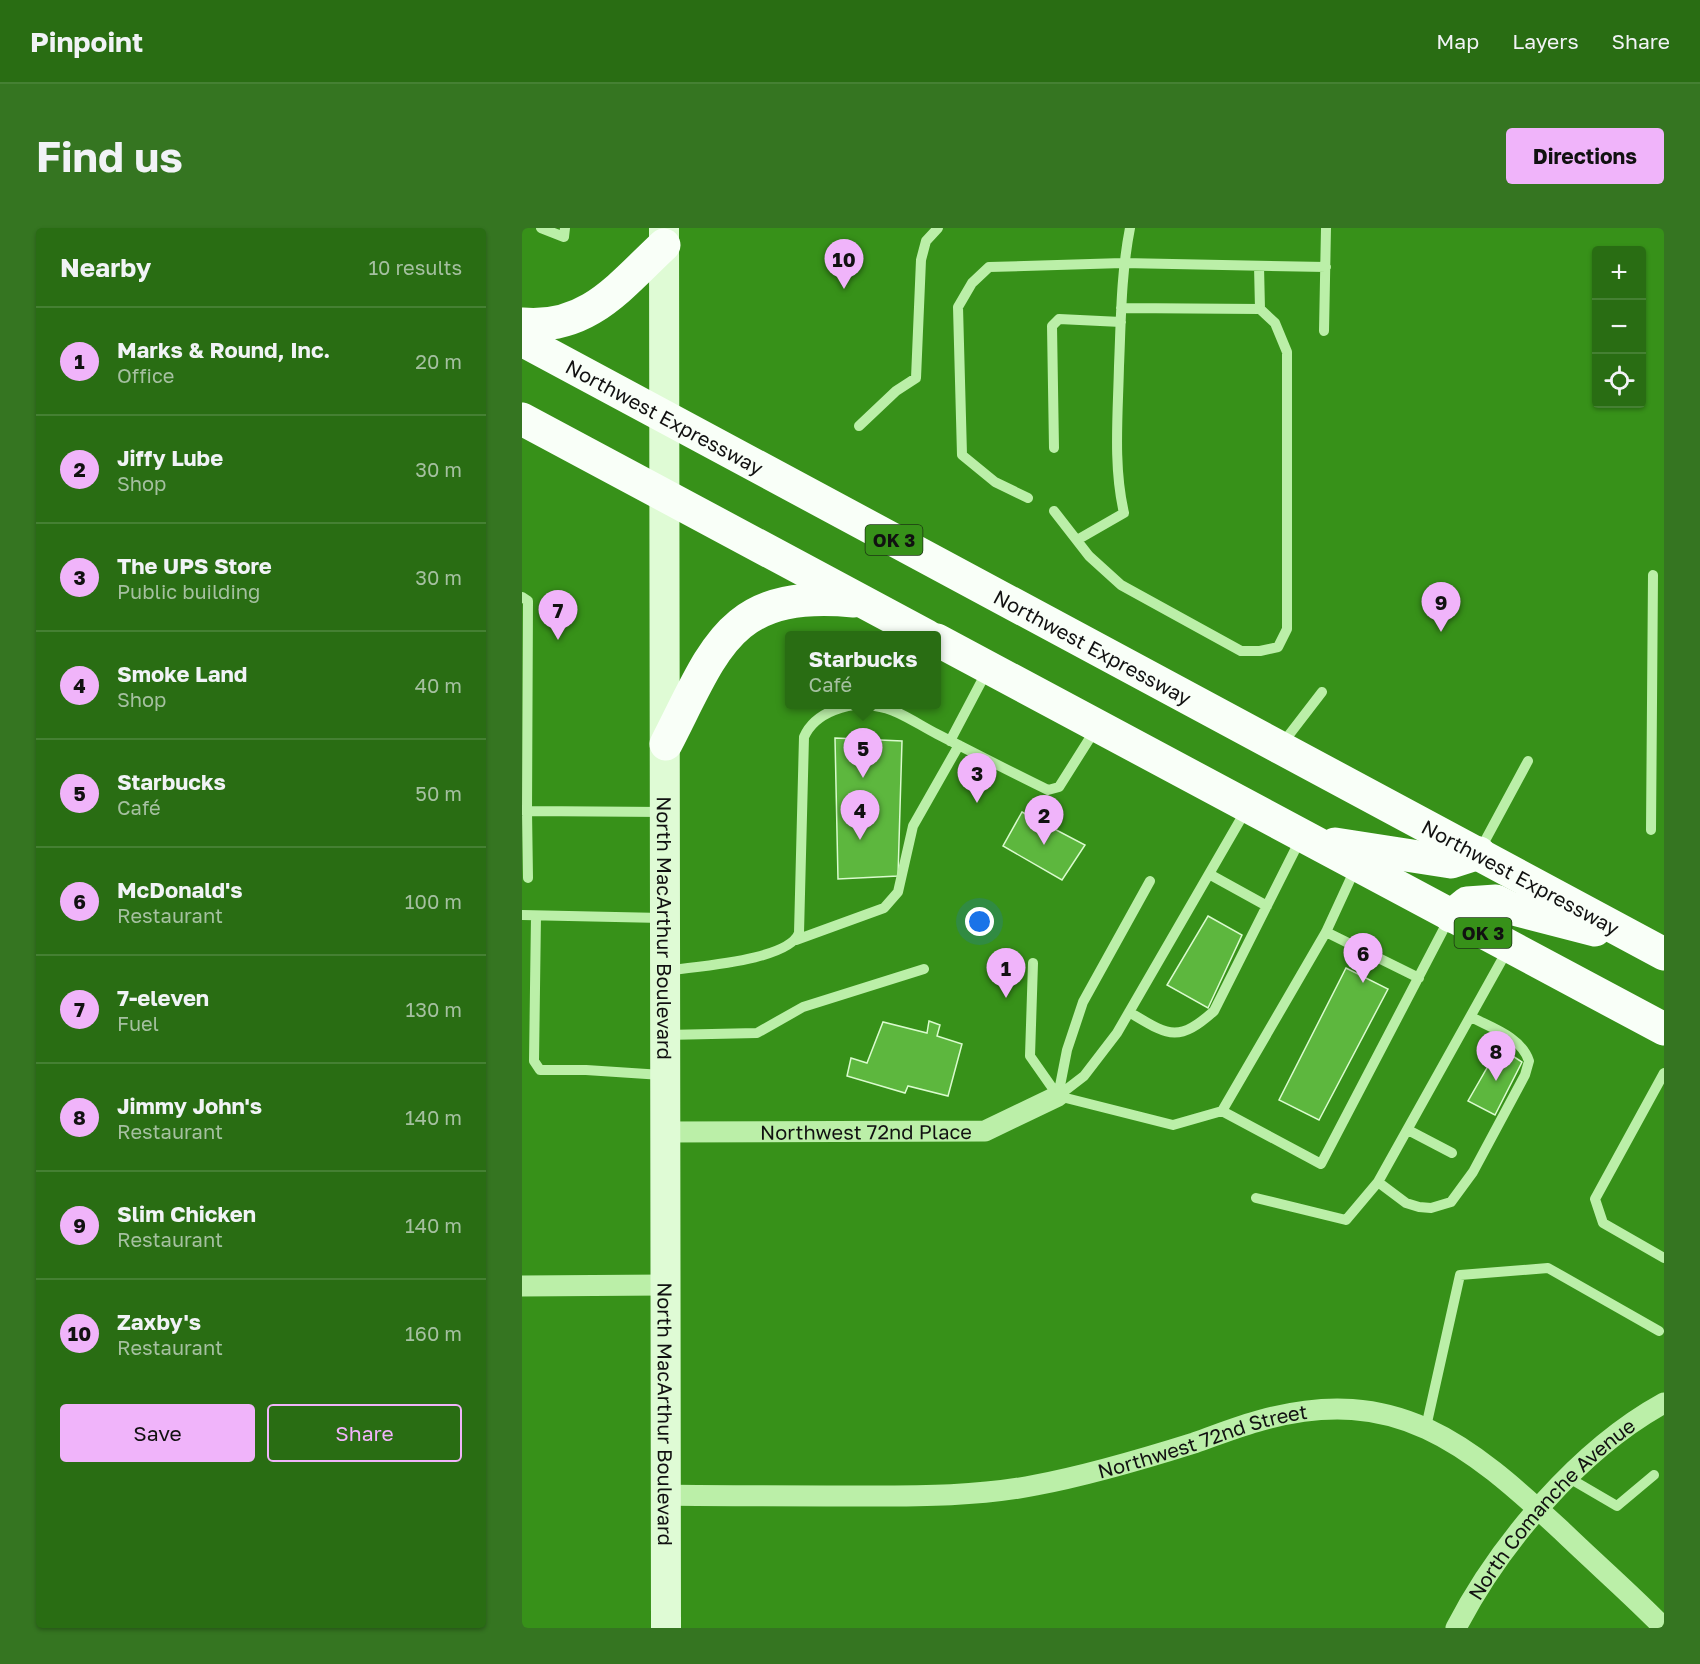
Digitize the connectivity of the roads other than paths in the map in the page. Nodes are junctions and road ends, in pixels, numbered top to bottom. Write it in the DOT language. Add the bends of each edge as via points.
graph roads {
  1 [pos="541,228"];
  2 [pos="565,228"];
  3 [pos="938,228"];
  4 [pos="1130,228"];
  5 [pos="1326,228"];
  6 [pos="664,236"];
  7 [pos="1123,263"];
  8 [pos="1259,266"];
  9 [pos="1326,267"];
  10 [pos="1121,308"];
  11 [pos="1260,309"];
  12 [pos="1121,322"];
  13 [pos="522,324"];
  14 [pos="1324,331"];
  15 [pos="522,340"];
  16 [pos="665,416"];
  17 [pos="522,419"];
  18 [pos="860,426"];
  19 [pos="1054,448"];
  20 [pos="665,495"];
  21 [pos="1028,498"];
  22 [pos="1054,511"];
  23 [pos="1077,540"];
  24 [pos="1653,574"];
  25 [pos="522,597"];
  26 [pos="864,602"];
  27 [pos="918,631"];
  28 [pos="941,643"];
  29 [pos="525,664"];
  30 [pos="988,668"];
  31 [pos="1322,692"];
  32 [pos="837,709"];
  33 [pos="886,709"];
  34 [pos="1096,727"];
  35 [pos="955,743"];
  36 [pos="666,744"];
  37 [pos="1280,747"];
  38 [pos="1528,761"];
  39 [pos="1247,809"];
  40 [pos="525,810"];
  41 [pos="666,812"];
  42 [pos="1651,830"];
  43 [pos="1301,837"];
  44 [pos="1479,853"];
  45 [pos="1356,866"];
  46 [pos="1209,874"];
  47 [pos="528,878"];
  48 [pos="1150,881"];
  49 [pos="1267,906"];
  50 [pos="522,915"];
  51 [pos="536,916"];
  52 [pos="1451,916"];
  53 [pos="666,918"];
  54 [pos="1326,932"];
  55 [pos="796,940"];
  56 [pos="1509,947"];
  57 [pos="1654,949"];
  58 [pos="1033,963"];
  59 [pos="924,969"];
  60 [pos="666,971"];
  61 [pos="1419,978"];
  62 [pos="1129,1012"];
  63 [pos="1471,1017"];
  64 [pos="1664,1029"];
  65 [pos="665,1035"];
  66 [pos="1664,1073"];
  67 [pos="665,1076"];
  68 [pos="1058,1096"];
  69 [pos="1222,1111"];
  70 [pos="1408,1130"];
  71 [pos="665,1132"];
  72 [pos="1452,1153"];
  73 [pos="1378,1182"];
  74 [pos="1256,1198"];
  75 [pos="1663,1258"];
  76 [pos="665,1285"];
  77 [pos="522,1286"];
  78 [pos="1659,1331"];
  79 [pos="1664,1403"];
  80 [pos="1426,1427"];
  81 [pos="1654,1475"];
  82 [pos="1569,1478"];
  83 [pos="666,1495"];
  84 [pos="1538,1509"];
  85 [pos="666,1628"];
  86 [pos="1456,1628"];
  87 [pos="1664,1628"];
  1 -- 2 [label="lane" via="564,237"];
  3 -- 18 [label="lane" via="926,241 921,260 916,378 896,391"];
  4 -- 7 [label="lane"];
  5 -- 9 [label="lane"];
  6 -- 13 [label="highway" via="603,300 574,319 556,325"];
  6 -- 16 [label="main road, North MacArthur Boulevard"];
  7 -- 8 [label="lane"];
  7 -- 10 [label="lane"];
  7 -- 21 [label="lane" via="989,267 972,283 958,307 962,455 995,482"];
  8 -- 9 [label="lane"];
  8 -- 11 [label="lane"];
  9 -- 14 [label="lane"];
  10 -- 11 [label="lane"];
  10 -- 12 [label="lane"];
  11 -- 23 [label="lane" via="1275,323 1287,352 1287,629 1278,647 1241,651 1121,585"];
  12 -- 19 [label="lane" via="1059,319 1052,326"];
  12 -- 23 [label="lane" via="1119,480 1124,513"];
  15 -- 16 [label="highway, Northwest Expressway / OK 3"];
  16 -- 20 [label="main road, North MacArthur Boulevard"];
  16 -- 37 [label="highway, Northwest Expressway / OK 3"];
  17 -- 20 [label="highway"];
  20 -- 26 [label="highway"];
  20 -- 36 [label="main road, North MacArthur Boulevard"];
  22 -- 23 [label="lane"];
  24 -- 42 [label="lane"];
  25 -- 29 [label="lane" via="528,601"];
  26 -- 27 [label="highway"];
  26 -- 36 [label="highway" via="818,597 794,599 753,614 720,643"];
  28 -- 30 [label="highway, OK 3"];
  29 -- 40 [label="lane"];
  30 -- 34 [label="highway, OK 3"];
  30 -- 35 [label="lane"];
  31 -- 37 [label="lane"];
  32 -- 55 [label="lane" via="818,718 804,736"];
  33 -- 35 [label="lane"];
  34 -- 35 [label="lane" via="1059,787 1052,790"];
  34 -- 39 [label="highway, OK 3"];
  35 -- 55 [label="lane" via="913,826 901,888 890,902 884,908"];
  36 -- 41 [label="main road, North MacArthur Boulevard"];
  37 -- 44 [label="highway, Northwest Expressway / OK 3"];
  38 -- 44 [label="lane"];
  39 -- 43 [label="highway, OK 3"];
  39 -- 46 [label="lane"];
  40 -- 41 [label="lane"];
  40 -- 47 [label="lane"];
  41 -- 53 [label="main road, North MacArthur Boulevard"];
  43 -- 44 [label="highway" via="1451,862"];
  43 -- 45 [label="highway, OK 3"];
  43 -- 49 [label="lane"];
  44 -- 57 [label="highway, Northwest Expressway / OK 3"];
  45 -- 52 [label="highway, OK 3"];
  45 -- 54 [label="lane"];
  46 -- 49 [label="lane"];
  46 -- 62 [label="lane"];
  48 -- 68 [label="lane" via="1083,1002 1067,1050"];
  49 -- 62 [label="lane" via="1214,1011 1198,1025 1178,1034 1160,1030"];
  50 -- 51 [label="lane"];
  51 -- 53 [label="lane"];
  51 -- 67 [label="lane" via="534,1061 540,1070"];
  52 -- 56 [label="highway, OK 3"];
  52 -- 57 [label="highway" via="1467,903 1496,901"];
  52 -- 61 [label="lane"];
  53 -- 60 [label="main road, North MacArthur Boulevard"];
  54 -- 61 [label="lane"];
  54 -- 69 [label="lane"];
  55 -- 60 [label="lane" via="770,955"];
  56 -- 63 [label="lane"];
  56 -- 64 [label="highway, OK 3"];
  58 -- 68 [label="lane" via="1030,1056"];
  59 -- 65 [label="lane" via="803,1007 757,1033"];
  60 -- 65 [label="main road, North MacArthur Boulevard"];
  61 -- 69 [label="lane" via="1321,1164"];
  62 -- 68 [label="lane" via="1084,1076"];
  63 -- 70 [label="lane"];
  63 -- 73 [label="lane" via="1520,1045 1529,1061 1526,1075 1473,1172 1451,1202 1431,1208 1406,1203"];
  65 -- 67 [label="main road, North MacArthur Boulevard"];
  66 -- 75 [label="lane" via="1595,1199 1603,1224"];
  67 -- 71 [label="main road, North MacArthur Boulevard"];
  68 -- 69 [label="lane" via="1173,1125"];
  68 -- 71 [label="street, Northwest 72nd Place" via="985,1131"];
  70 -- 72 [label="lane"];
  70 -- 73 [label="lane"];
  71 -- 76 [label="main road, North MacArthur Boulevard"];
  73 -- 74 [label="lane" via="1346,1220"];
  76 -- 77 [label="street"];
  76 -- 83 [label="main road, North MacArthur Boulevard"];
  78 -- 80 [label="lane" via="1548,1268 1460,1275"];
  79 -- 82 [label="street, North Comanche Avenue" via="1621,1432"];
  80 -- 83 [label="street, Northwest 72nd Street" via="1388,1414 1360,1410 1298,1412 1263,1419 1109,1468 1021,1487 925,1495"];
  80 -- 84 [label="street, Northwest 72nd Street" via="1483,1462"];
  81 -- 82 [label="lane" via="1617,1506"];
  82 -- 84 [label="street, North Comanche Avenue"];
  83 -- 85 [label="main road, North MacArthur Boulevard"];
  84 -- 86 [label="street, North Comanche Avenue" via="1486,1579"];
  84 -- 87 [label="street, Northwest 72nd Street"];
}
